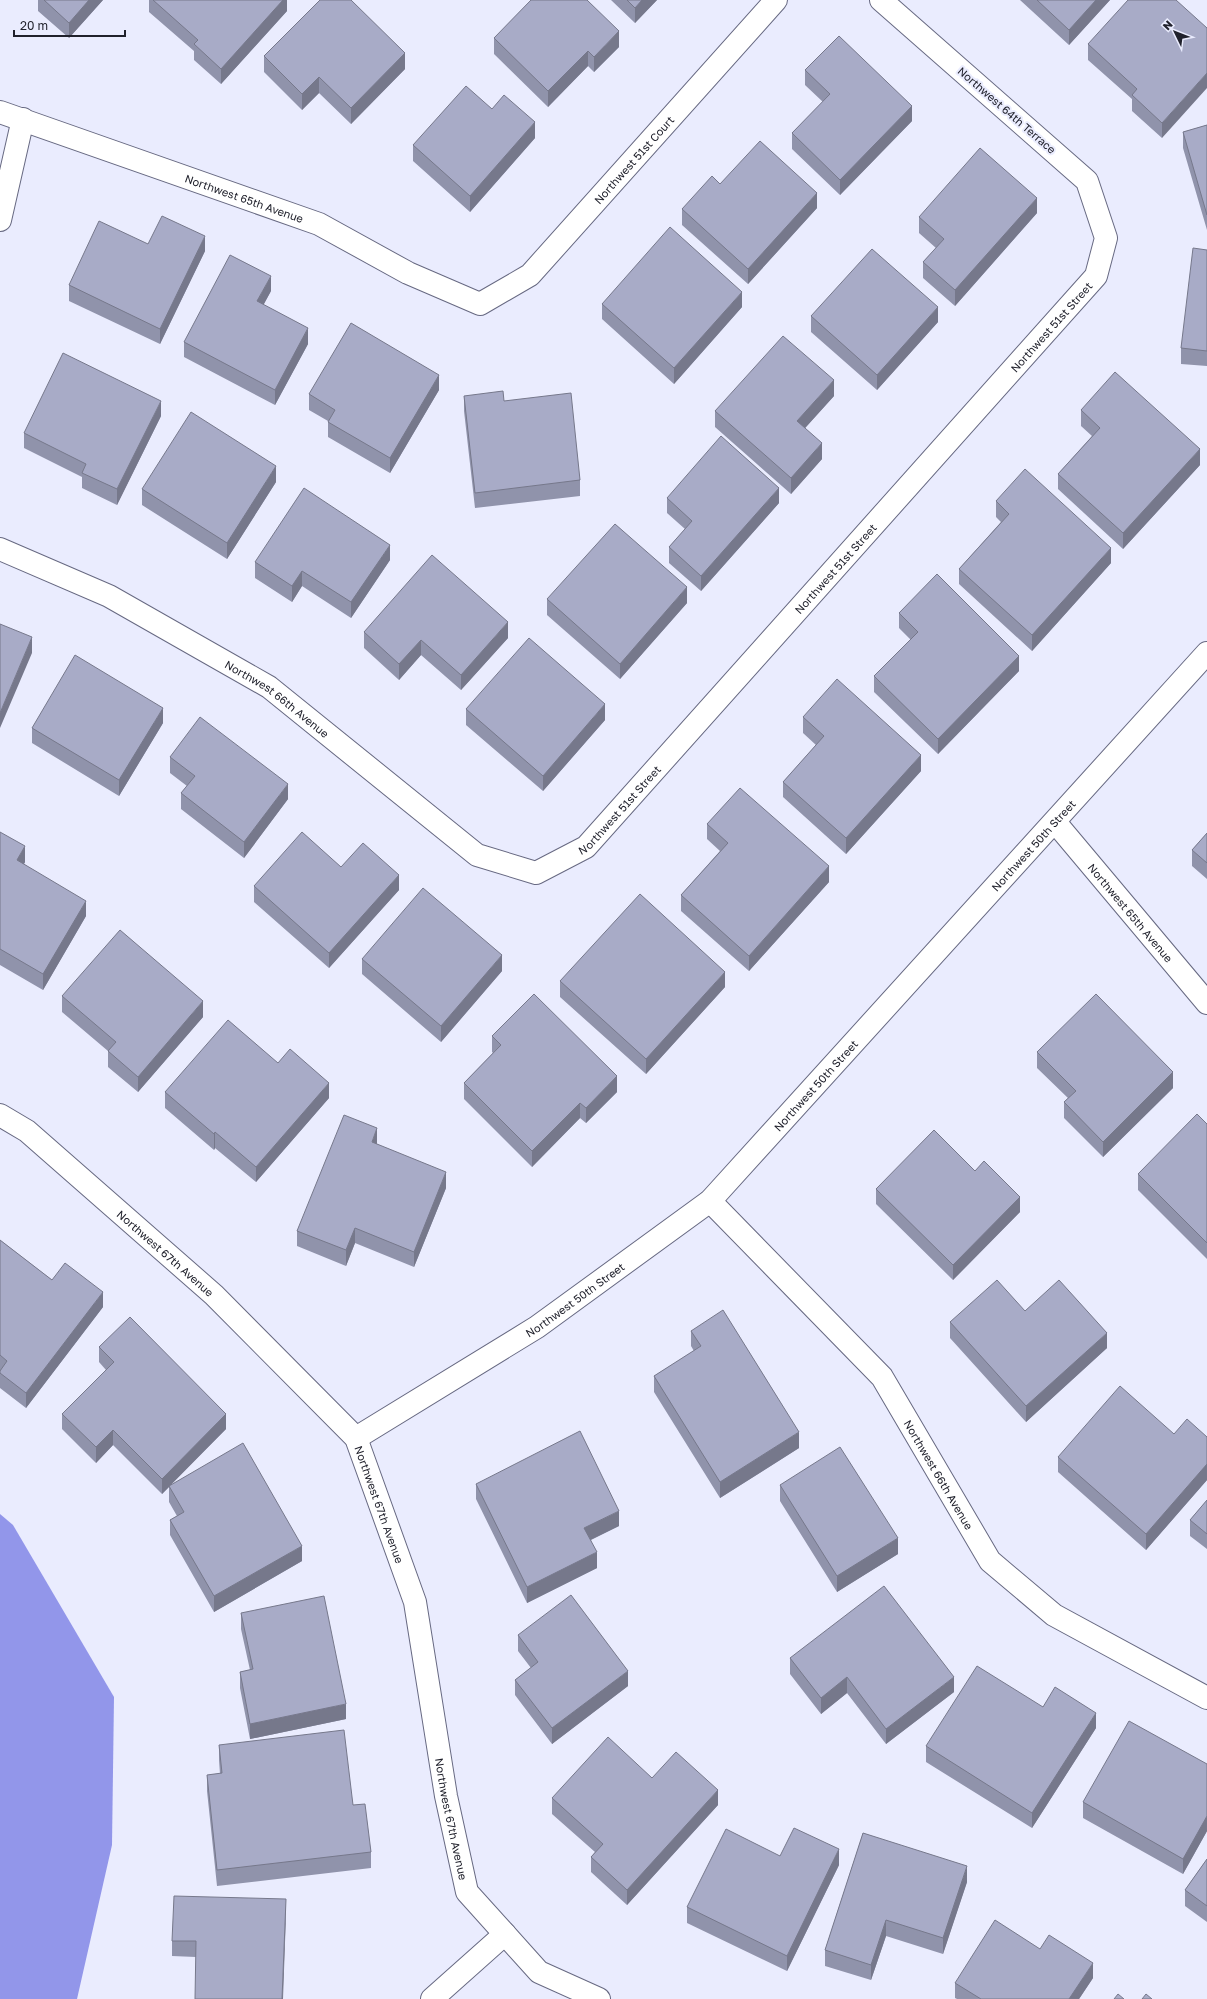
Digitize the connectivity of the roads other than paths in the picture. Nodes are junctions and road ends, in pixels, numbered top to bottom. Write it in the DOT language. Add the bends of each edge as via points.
graph roads {
  1 [pos="776,0"];
  2 [pos="881,0"];
  3 [pos="0,112"];
  4 [pos="23,119"];
  5 [pos="0,220"];
  6 [pos="1106,238"];
  7 [pos="480,304"];
  8 [pos="0,549"];
  9 [pos="1207,653"];
  10 [pos="1055,822"];
  11 [pos="536,874"];
  12 [pos="1207,1003"];
  13 [pos="0,1115"];
  14 [pos="710,1201"];
  15 [pos="356,1438"];
  16 [pos="1207,1698"];
  17 [pos="505,1934"];
  18 [pos="432,1999"];
  19 [pos="599,1999"];
  1 -- 7 [label="street, Northwest 51st Court" via="530,275"];
  2 -- 6 [label="street, Northwest 64th Terrace" via="1087,181"];
  3 -- 4 [label="street, Northwest 65th Avenue"];
  4 -- 5 [label="street"];
  4 -- 7 [label="street, Northwest 65th Avenue" via="319,224 408,273"];
  6 -- 11 [label="street, Northwest 51st Street" via="1096,276 586,847"];
  8 -- 11 [label="street, Northwest 66th Avenue" via="109,596 269,687 478,855"];
  9 -- 10 [label="street, Northwest 50th Street"];
  10 -- 12 [label="street, Northwest 65th Avenue"];
  10 -- 14 [label="street, Northwest 50th Street"];
  13 -- 15 [label="street, Northwest 67th Avenue" via="27,1131 214,1295"];
  14 -- 15 [label="street, Northwest 50th Street" via="537,1327"];
  14 -- 16 [label="street, Northwest 66th Avenue" via="882,1377 990,1561 1054,1615"];
  15 -- 17 [label="street, Northwest 67th Avenue" via="415,1602 446,1796 468,1892"];
  17 -- 18 [label="street"];
  17 -- 19 [label="street, Northwest 67th Avenue" via="539,1972"];
}
